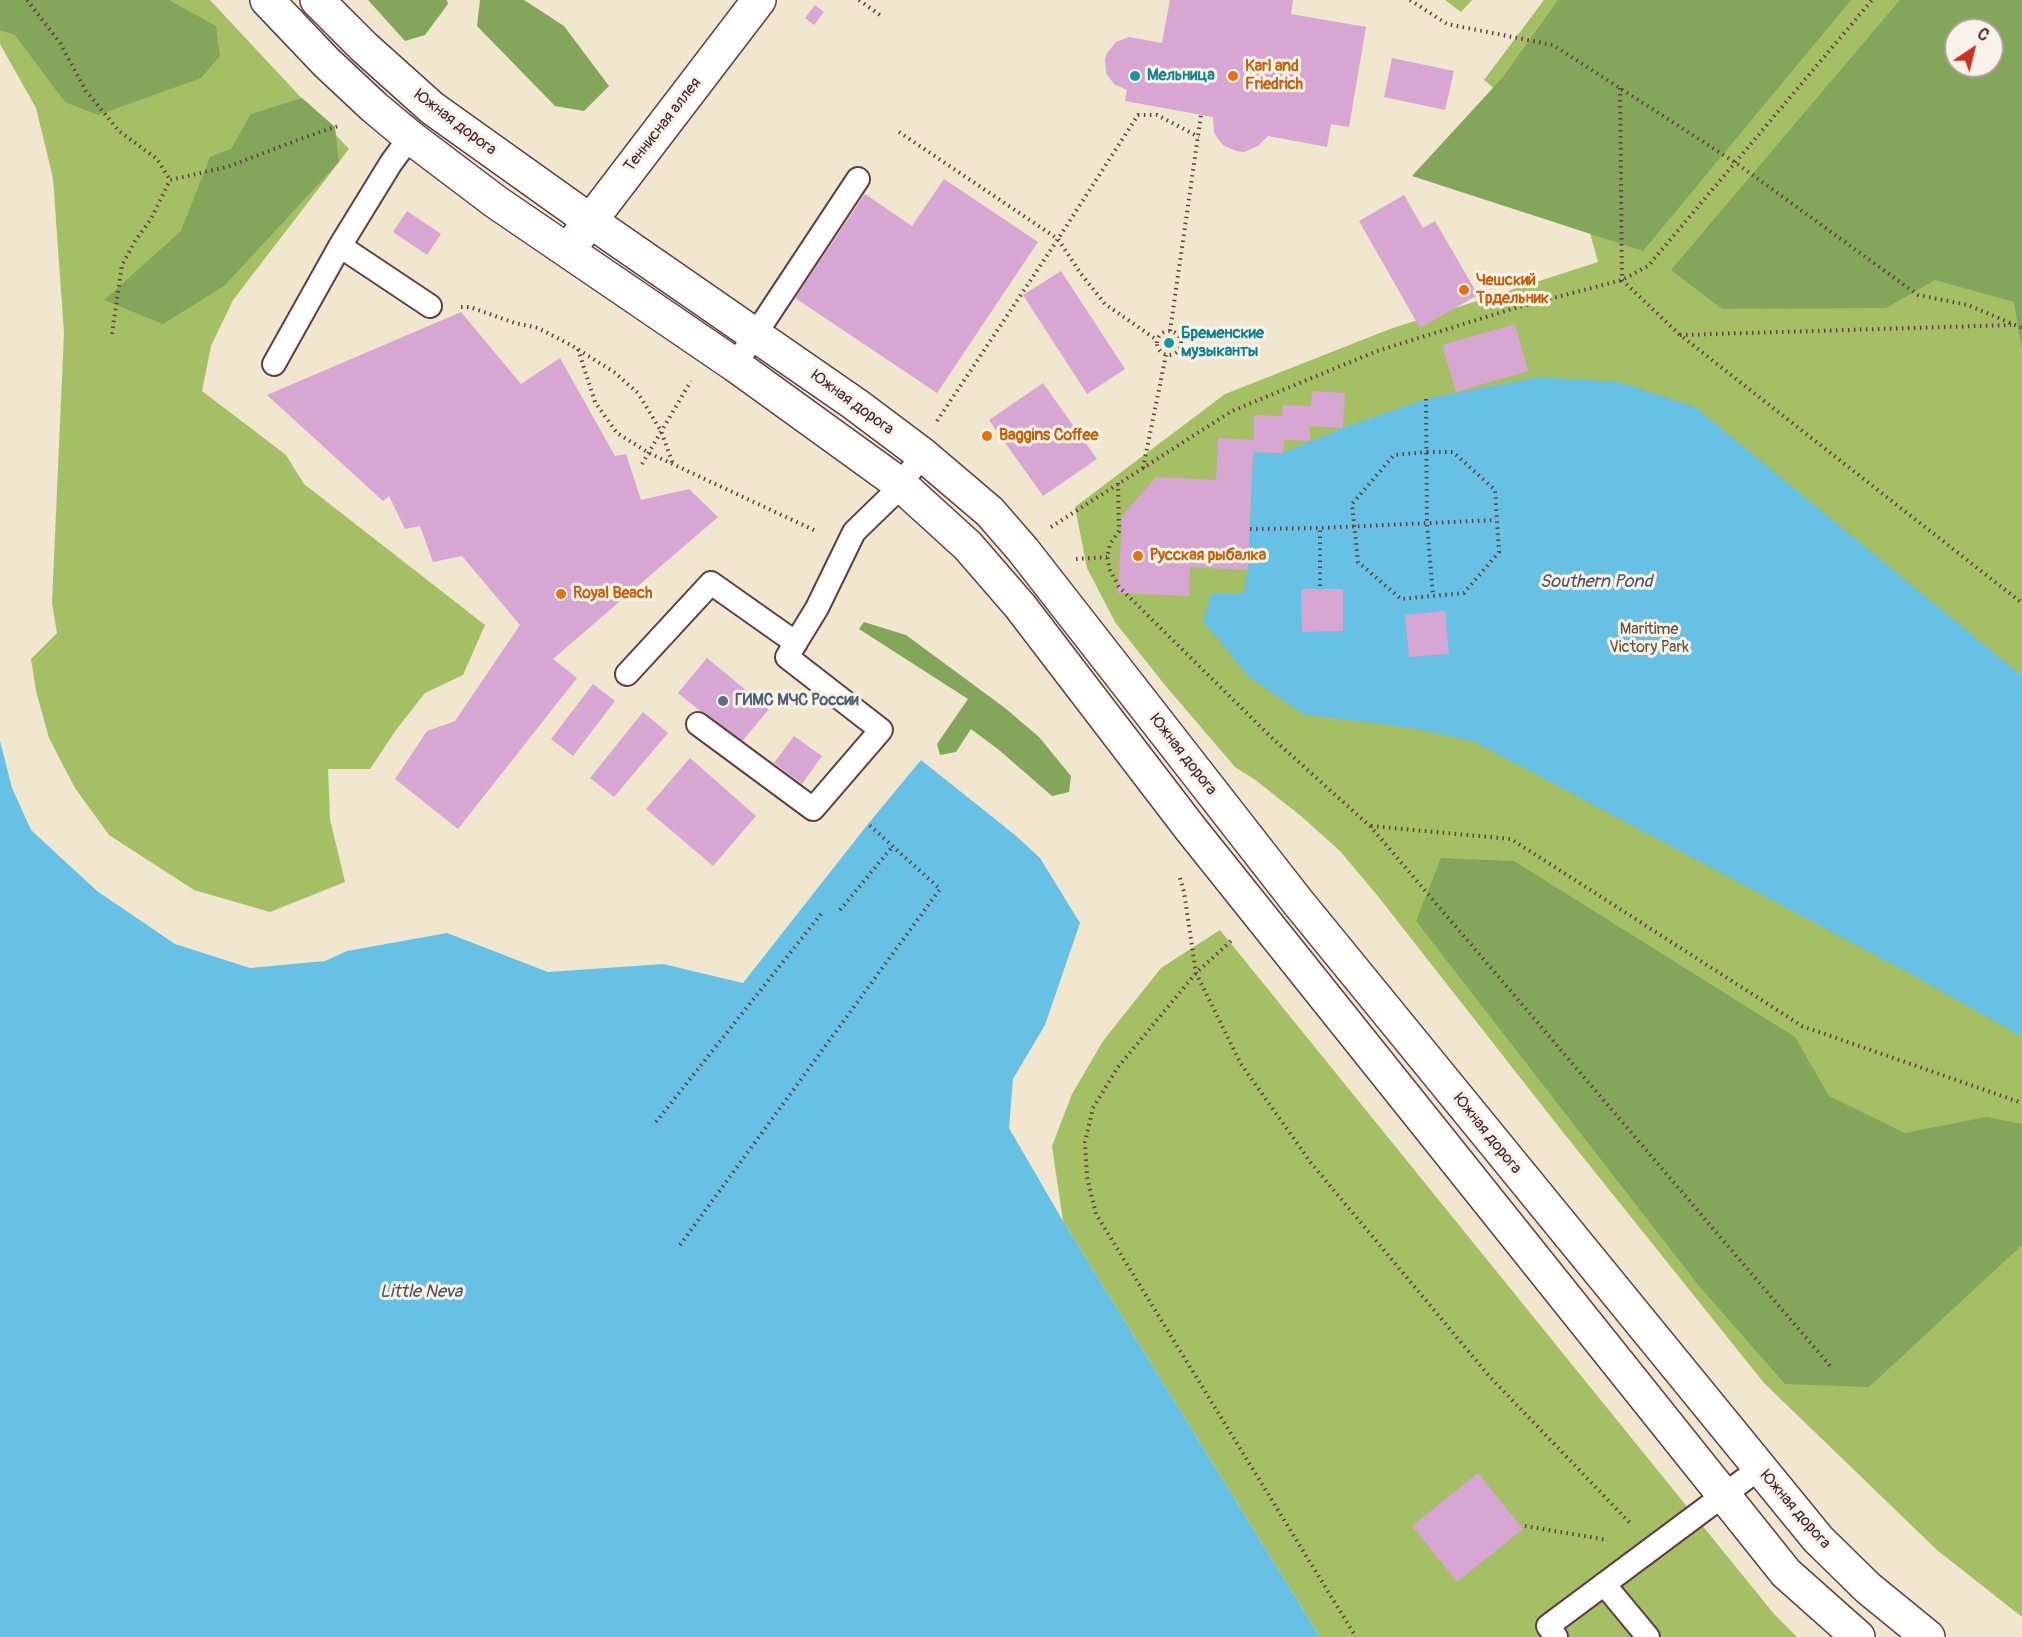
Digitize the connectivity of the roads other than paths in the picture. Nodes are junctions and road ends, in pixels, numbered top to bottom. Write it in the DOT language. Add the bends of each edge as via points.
graph roads {
  1 [pos="267,0"];
  2 [pos="318,0"];
  3 [pos="759,0"];
  4 [pos="411,137"];
  5 [pos="858,179"];
  6 [pos="590,220"];
  7 [pos="340,246"];
  8 [pos="568,251"];
  9 [pos="430,306"];
  10 [pos="756,335"];
  11 [pos="274,364"];
  12 [pos="735,365"];
  13 [pos="928,440"];
  14 [pos="900,485"];
  15 [pos="796,643"];
  16 [pos="627,674"];
  17 [pos="698,724"];
  18 [pos="1297,901"];
  19 [pos="1252,930"];
  20 [pos="1760,1468"];
  21 [pos="1723,1495"];
  22 [pos="1604,1584"];
  23 [pos="1556,1637"];
  24 [pos="1648,1637"];
  25 [pos="1858,1637"];
  26 [pos="1928,1637"];
  1 -- 4 [label="street" via="326,62"];
  2 -- 6 [label="street, Южная дорога" via="363,47 432,108"];
  3 -- 6 [label="street, Теннисная аллея"];
  4 -- 7 [label="lane"];
  4 -- 8 [label="street"];
  5 -- 10 [label="lane"];
  6 -- 8 [label="street, Теннисная аллея"];
  6 -- 10 [label="street, Южная дорога"];
  7 -- 9 [label="lane"];
  7 -- 11 [label="lane"];
  8 -- 12 [label="street"];
  10 -- 12 [label="lane"];
  10 -- 13 [label="street, Южная дорога" via="855,404"];
  12 -- 14 [label="street"];
  13 -- 14 [label="lane"];
  13 -- 18 [label="street, Южная дорога" via="1023,550"];
  14 -- 15 [label="lane" via="854,532"];
  14 -- 19 [label="street" via="959,538 1020,606 1190,828"];
  15 -- 16 [label="lane" via="711,583"];
  15 -- 17 [label="lane" via="788,657 881,730 813,809"];
  18 -- 19 [label="lane"];
  18 -- 20 [label="street, Южная дорога"];
  19 -- 21 [label="street"];
  20 -- 21 [label="lane"];
  20 -- 26 [label="street, Южная дорога" via="1818,1539 1868,1588"];
  21 -- 22 [label="lane"];
  21 -- 25 [label="street" via="1786,1573"];
  22 -- 23 [label="lane" via="1548,1626"];
  22 -- 24 [label="lane"];
}
